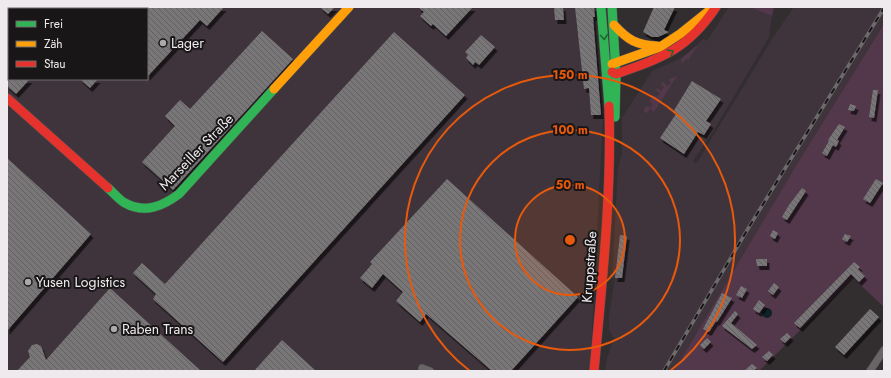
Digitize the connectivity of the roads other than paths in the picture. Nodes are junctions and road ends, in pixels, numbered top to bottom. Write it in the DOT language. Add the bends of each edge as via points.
graph roads {
  1 [pos="349,7"];
  2 [pos="601,7"];
  3 [pos="612,7"];
  4 [pos="715,7"];
  5 [pos="614,25"];
  6 [pos="661,46"];
  7 [pos="616,62"];
  8 [pos="606,68"];
  9 [pos="616,74"];
  10 [pos="7,98"];
  11 [pos="608,164"];
  12 [pos="884,350"];
  13 [pos="422,368"];
  14 [pos="430,371"];
  15 [pos="594,371"];
  16 [pos="870,371"];
  1 -- 10 [label="street, Marseiller Straße" via="178,194 170,202 159,207 141,208 125,203"];
  2 -- 8 [label="street, Kruppstraße, one-way"];
  3 -- 5 [label="street, Kruppstraße"];
  4 -- 6 [label="street"];
  9 -- 4 [label="street, one-way" via="653,62 683,45 703,27"];
  5 -- 6 [label="street" via="632,43"];
  5 -- 7 [label="street, Kruppstraße"];
  6 -- 7 [label="street"];
  7 -- 8 [label="street"];
  7 -- 9 [label="street, Kruppstraße"];
  8 -- 9 [label="street"];
  8 -- 11 [label="street, Kruppstraße"];
  9 -- 11 [label="street, Kruppstraße" via="613,150"];
  11 -- 15 [label="street, Kruppstraße" via="604,266"];
  12 -- 16 [label="street"];
  13 -- 14 [label="street"];
}
